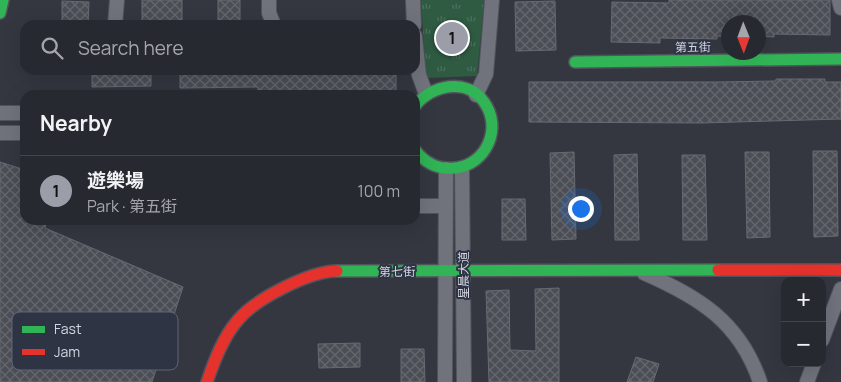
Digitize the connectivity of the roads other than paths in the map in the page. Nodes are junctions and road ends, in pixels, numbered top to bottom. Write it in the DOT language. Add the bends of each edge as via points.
graph roads {
  1 [pos="3,0"];
  2 [pos="117,0"];
  3 [pos="269,0"];
  4 [pos="413,0"];
  5 [pos="492,0"];
  6 [pos="840,0"];
  7 [pos="841,8"];
  8 [pos="0,13"];
  9 [pos="115,20"];
  10 [pos="272,20"];
  11 [pos="414,20"];
  12 [pos="841,59"];
  13 [pos="575,62"];
  14 [pos="419,75"];
  15 [pos="426,94"];
  16 [pos="476,95"];
  17 [pos="420,101"];
  18 [pos="0,113"];
  19 [pos="20,113"];
  20 [pos="0,133"];
  21 [pos="20,133"];
  22 [pos="420,155"];
  23 [pos="462,168"];
  24 [pos="446,169"];
  25 [pos="420,206"];
  26 [pos="445,206"];
  27 [pos="639,270"];
  28 [pos="841,270"];
  29 [pos="444,271"];
  30 [pos="464,271"];
  31 [pos="841,289"];
  32 [pos="826,329"];
  33 [pos="813,367"];
  34 [pos="207,382"];
  35 [pos="445,382"];
  36 [pos="464,382"];
  37 [pos="760,382"];
  38 [pos="807,382"];
  1 -- 8 [label="street"];
  2 -- 9 [label="street"];
  3 -- 10 [label="street"];
  4 -- 11 [label="street"];
  5 -- 16 [label="street" via="486,74"];
  6 -- 7 [label="street"];
  12 -- 13 [label="street, 第五街"];
  14 -- 15 [label="street"];
  15 -- 16 [label="street" via="446,86 460,87"];
  15 -- 17 [label="street"];
  16 -- 23 [label="street" via="490,112 492,138 478,160"];
  18 -- 19 [label="street"];
  20 -- 21 [label="street"];
  22 -- 24 [label="street" via="426,162"];
  23 -- 24 [label="street"];
  23 -- 30 [label="street, 星晨大道"];
  24 -- 26 [label="street, 星晨大道"];
  25 -- 26 [label="street"];
  26 -- 29 [label="street, 星晨大道"];
  27 -- 28 [label="street, 第七街"];
  27 -- 30 [label="street, 第七街"];
  27 -- 37 [label="street, 第七街" via="709,307 742,345"];
  29 -- 30 [label="street, 第七街"];
  29 -- 34 [label="street, 第七街" via="322,272 277,290 238,319 216,356"];
  29 -- 35 [label="street, 星晨大道"];
  30 -- 36 [label="street, 星晨大道"];
  31 -- 32 [label="street"];
  33 -- 38 [label="street"];
}
